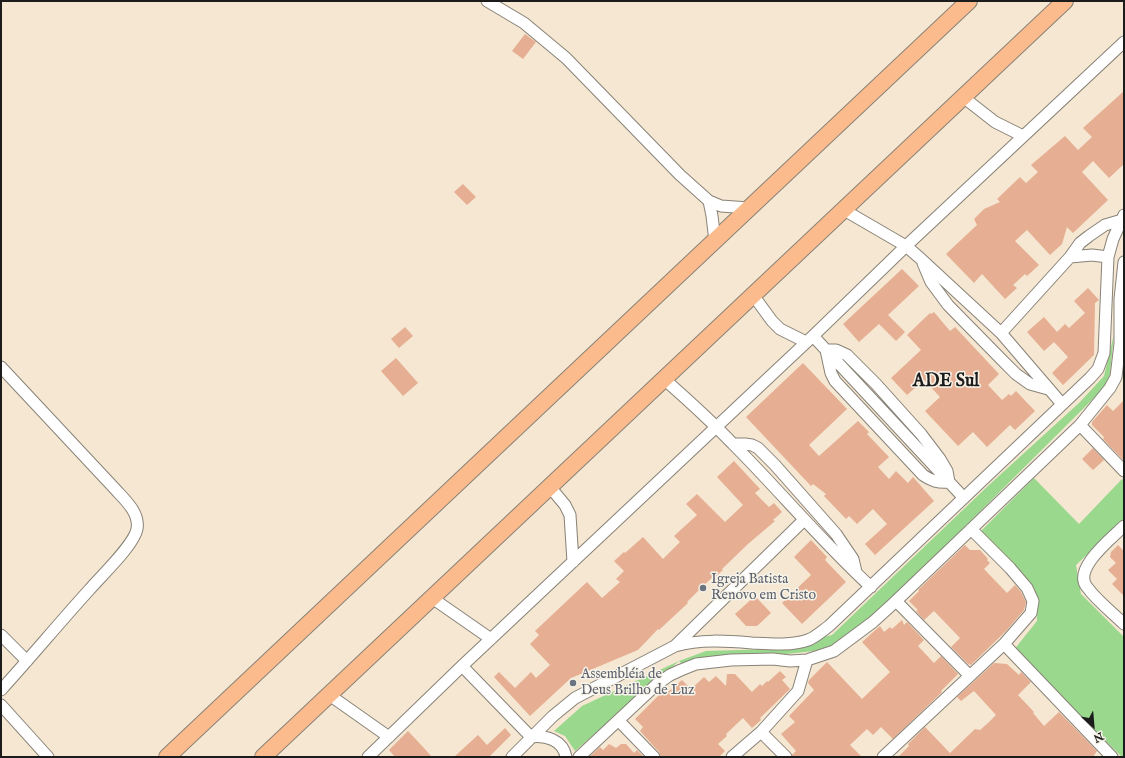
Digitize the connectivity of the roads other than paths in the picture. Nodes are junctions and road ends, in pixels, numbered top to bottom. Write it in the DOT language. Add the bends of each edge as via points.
graph roads {
  1 [pos="488,1"];
  2 [pos="969,1"];
  3 [pos="1065,1"];
  4 [pos="1124,42"];
  5 [pos="963,97"];
  6 [pos="1023,136"];
  7 [pos="709,201"];
  8 [pos="750,208"];
  9 [pos="844,210"];
  10 [pos="1123,218"];
  11 [pos="714,241"];
  12 [pos="906,246"];
  13 [pos="1108,256"];
  14 [pos="1070,257"];
  15 [pos="921,259"];
  16 [pos="1124,262"];
  17 [pos="753,295"];
  18 [pos="1001,333"];
  19 [pos="810,339"];
  20 [pos="1122,344"];
  21 [pos="1,367"];
  22 [pos="664,379"];
  23 [pos="1120,379"];
  24 [pos="1048,389"];
  25 [pos="1062,404"];
  26 [pos="1080,425"];
  27 [pos="716,427"];
  28 [pos="733,444"];
  29 [pos="1124,471"];
  30 [pos="550,487"];
  31 [pos="964,498"];
  32 [pos="804,520"];
  33 [pos="1124,526"];
  34 [pos="971,529"];
  35 [pos="573,562"];
  36 [pos="856,573"];
  37 [pos="871,586"];
  38 [pos="432,598"];
  39 [pos="896,601"];
  40 [pos="1124,624"];
  41 [pos="1,635"];
  42 [pos="491,639"];
  43 [pos="1004,644"];
  44 [pos="675,646"];
  45 [pos="807,660"];
  46 [pos="27,661"];
  47 [pos="462,666"];
  48 [pos="969,675"];
  49 [pos="1,690"];
  50 [pos="328,694"];
  51 [pos="1,705"];
  52 [pos="619,721"];
  53 [pos="761,732"];
  54 [pos="389,737"];
  55 [pos="531,737"];
  56 [pos="48,757"];
  57 [pos="167,757"];
  58 [pos="263,757"];
  59 [pos="368,757"];
  60 [pos="512,757"];
  61 [pos="566,757"];
  62 [pos="578,757"];
  63 [pos="654,757"];
  64 [pos="732,757"];
  65 [pos="786,757"];
  66 [pos="883,757"];
  67 [pos="1112,757"];
  1 -- 7 [label="street" via="524,23 566,58 680,175"];
  2 -- 8 [label="highway"];
  3 -- 5 [label="highway"];
  4 -- 6 [label="street"];
  5 -- 6 [label="street" via="995,122"];
  5 -- 9 [label="highway"];
  6 -- 12 [label="street"];
  7 -- 8 [label="street" via="721,206"];
  7 -- 11 [label="street"];
  8 -- 11 [label="highway"];
  9 -- 12 [label="street"];
  9 -- 17 [label="highway"];
  10 -- 13 [label="street"];
  10 -- 14 [label="street" via="1104,225 1089,236"];
  11 -- 57 [label="highway"];
  12 -- 15 [label="street"];
  12 -- 19 [label="street"];
  13 -- 14 [label="street"];
  13 -- 25 [label="street" via="1104,353 1098,369"];
  14 -- 18 [label="street"];
  15 -- 18 [label="street"];
  15 -- 24 [label="street" via="931,282 948,305 1016,374 1030,384"];
  16 -- 20 [label="street" via="1120,299"];
  17 -- 19 [label="street" via="780,329"];
  17 -- 22 [label="highway"];
  18 -- 24 [label="street"];
  19 -- 27 [label="street"];
  19 -- 31 [label="street" via="826,350"];
  20 -- 23 [label="street"];
  21 -- 46 [label="street" via="116,490 131,508 137,524 137,530 122,553"];
  22 -- 27 [label="street"];
  22 -- 30 [label="highway"];
  23 -- 26 [label="street"];
  24 -- 25 [label="street"];
  25 -- 31 [label="street"];
  26 -- 29 [label="street"];
  26 -- 34 [label="street"];
  27 -- 28 [label="street"];
  27 -- 35 [label="street"];
  28 -- 32 [label="street"];
  28 -- 36 [label="street" via="752,445 758,448 775,465 850,552"];
  30 -- 35 [label="street" via="570,515"];
  30 -- 38 [label="highway"];
  31 -- 37 [label="street"];
  32 -- 36 [label="street"];
  32 -- 44 [label="street"];
  33 -- 40 [label="street" via="1087,564 1083,578 1087,587"];
  34 -- 39 [label="street"];
  34 -- 43 [label="street" via="1010,568 1033,601 1031,613"];
  35 -- 42 [label="street"];
  36 -- 37 [label="street"];
  37 -- 44 [label="street" via="829,626 809,640 769,644 707,642"];
  38 -- 42 [label="street"];
  38 -- 50 [label="highway"];
  39 -- 45 [label="street" via="834,651"];
  39 -- 48 [label="street"];
  41 -- 46 [label="street"];
  42 -- 47 [label="street"];
  43 -- 48 [label="street"];
  43 -- 67 [label="street"];
  44 -- 55 [label="street" via="575,698"];
  45 -- 52 [label="street" via="731,660 696,664 670,675 656,685"];
  45 -- 53 [label="street" via="798,691"];
  46 -- 49 [label="street"];
  47 -- 54 [label="street"];
  47 -- 55 [label="street"];
  48 -- 66 [label="street"];
  50 -- 54 [label="street"];
  50 -- 58 [label="highway"];
  51 -- 56 [label="street"];
  52 -- 62 [label="street"];
  52 -- 63 [label="street"];
  53 -- 64 [label="street"];
  53 -- 65 [label="street"];
  54 -- 59 [label="street"];
  55 -- 60 [label="street"];
  55 -- 61 [label="street" via="542,736 554,741 563,748"];
}
